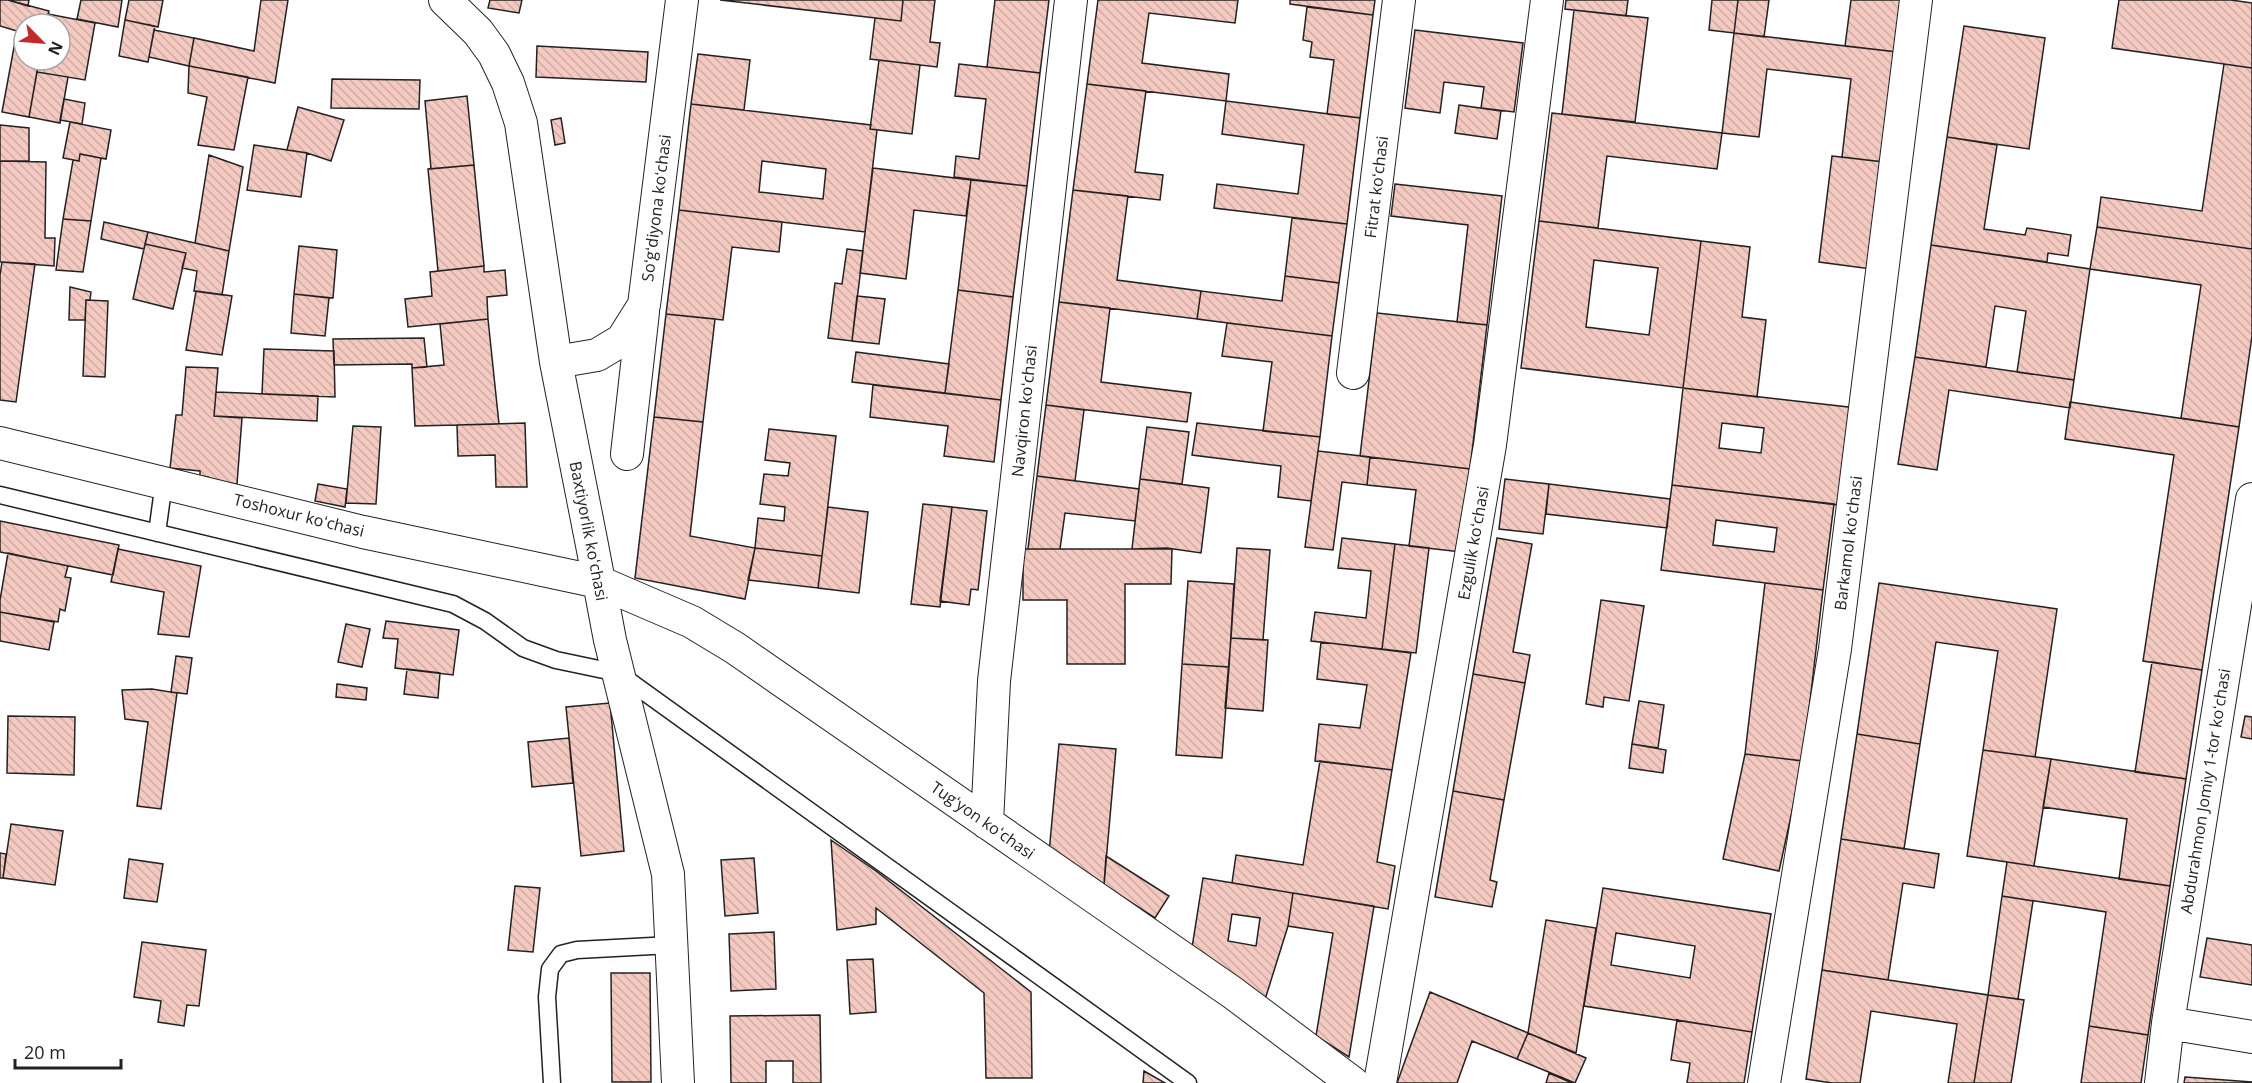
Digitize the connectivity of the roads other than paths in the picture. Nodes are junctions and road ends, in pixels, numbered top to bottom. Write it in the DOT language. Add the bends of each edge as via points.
graph roads {
  1 [pos="445,0"];
  2 [pos="682,0"];
  3 [pos="1071,0"];
  4 [pos="1399,0"];
  5 [pos="1547,0"];
  6 [pos="1916,0"];
  7 [pos="644,305"];
  8 [pos="556,362"];
  9 [pos="1353,373"];
  10 [pos="0,443"];
  11 [pos="627,454"];
  12 [pos="164,482"];
  13 [pos="0,495"];
  14 [pos="2252,499"];
  15 [pos="157,533"];
  16 [pos="599,582"];
  17 [pos="618,673"];
  18 [pos="987,823"];
  19 [pos="671,945"];
  20 [pos="2168,1023"];
  21 [pos="2252,1037"];
  22 [pos="552,1083"];
  23 [pos="678,1083"];
  24 [pos="1188,1083"];
  25 [pos="1353,1083"];
  26 [pos="1380,1083"];
  27 [pos="1764,1083"];
  28 [pos="2161,1083"];
  1 -- 8 [label="street, Baxtiyorlik koʻchasi" via="494,54 521,123"];
  2 -- 7 [label="street, Soʻgʻdiyona koʻchasi"];
  3 -- 18 [label="street, Navqiron koʻchasi" via="994,681"];
  4 -- 9 [label="street, Fitrat koʻchasi"];
  5 -- 26 [label="street, Ezgulik koʻchasi" via="1490,445"];
  6 -- 27 [label="street, Barkamol koʻchasi" via="1835,649"];
  7 -- 8 [label="street, Soʻgʻdiyona koʻchasi" via="622,340 597,355"];
  7 -- 11 [label="street"];
  8 -- 16 [label="street, Baxtiyorlik koʻchasi"];
  10 -- 12 [label="street, Toshoxur koʻchasi"];
  12 -- 15 [label="lane"];
  12 -- 16 [label="street, Toshoxur koʻchasi" via="363,532"];
  13 -- 15 [label="lane"];
  14 -- 20 [label="street, Abdurahmon Jomiy 1-tor koʻchasi"];
  15 -- 17 [label="lane" via="453,604 523,648 556,660"];
  16 -- 17 [label="street, Baxtiyorlik koʻchasi"];
  16 -- 18 [label="street, Tugʻyon koʻchasi" via="692,622 735,648"];
  17 -- 19 [label="street, Baxtiyorlik koʻchasi" via="668,874"];
  17 -- 24 [label="lane"];
  18 -- 25 [label="street, Tugʻyon koʻchasi" via="1233,993"];
  19 -- 22 [label="lane" via="561,954 550,969 547,997"];
  19 -- 23 [label="street, Baxtiyorlik koʻchasi"];
  20 -- 21 [label="street"];
  20 -- 28 [label="street, Abdurahmon Jomiy 1-tor koʻchasi"];
}
